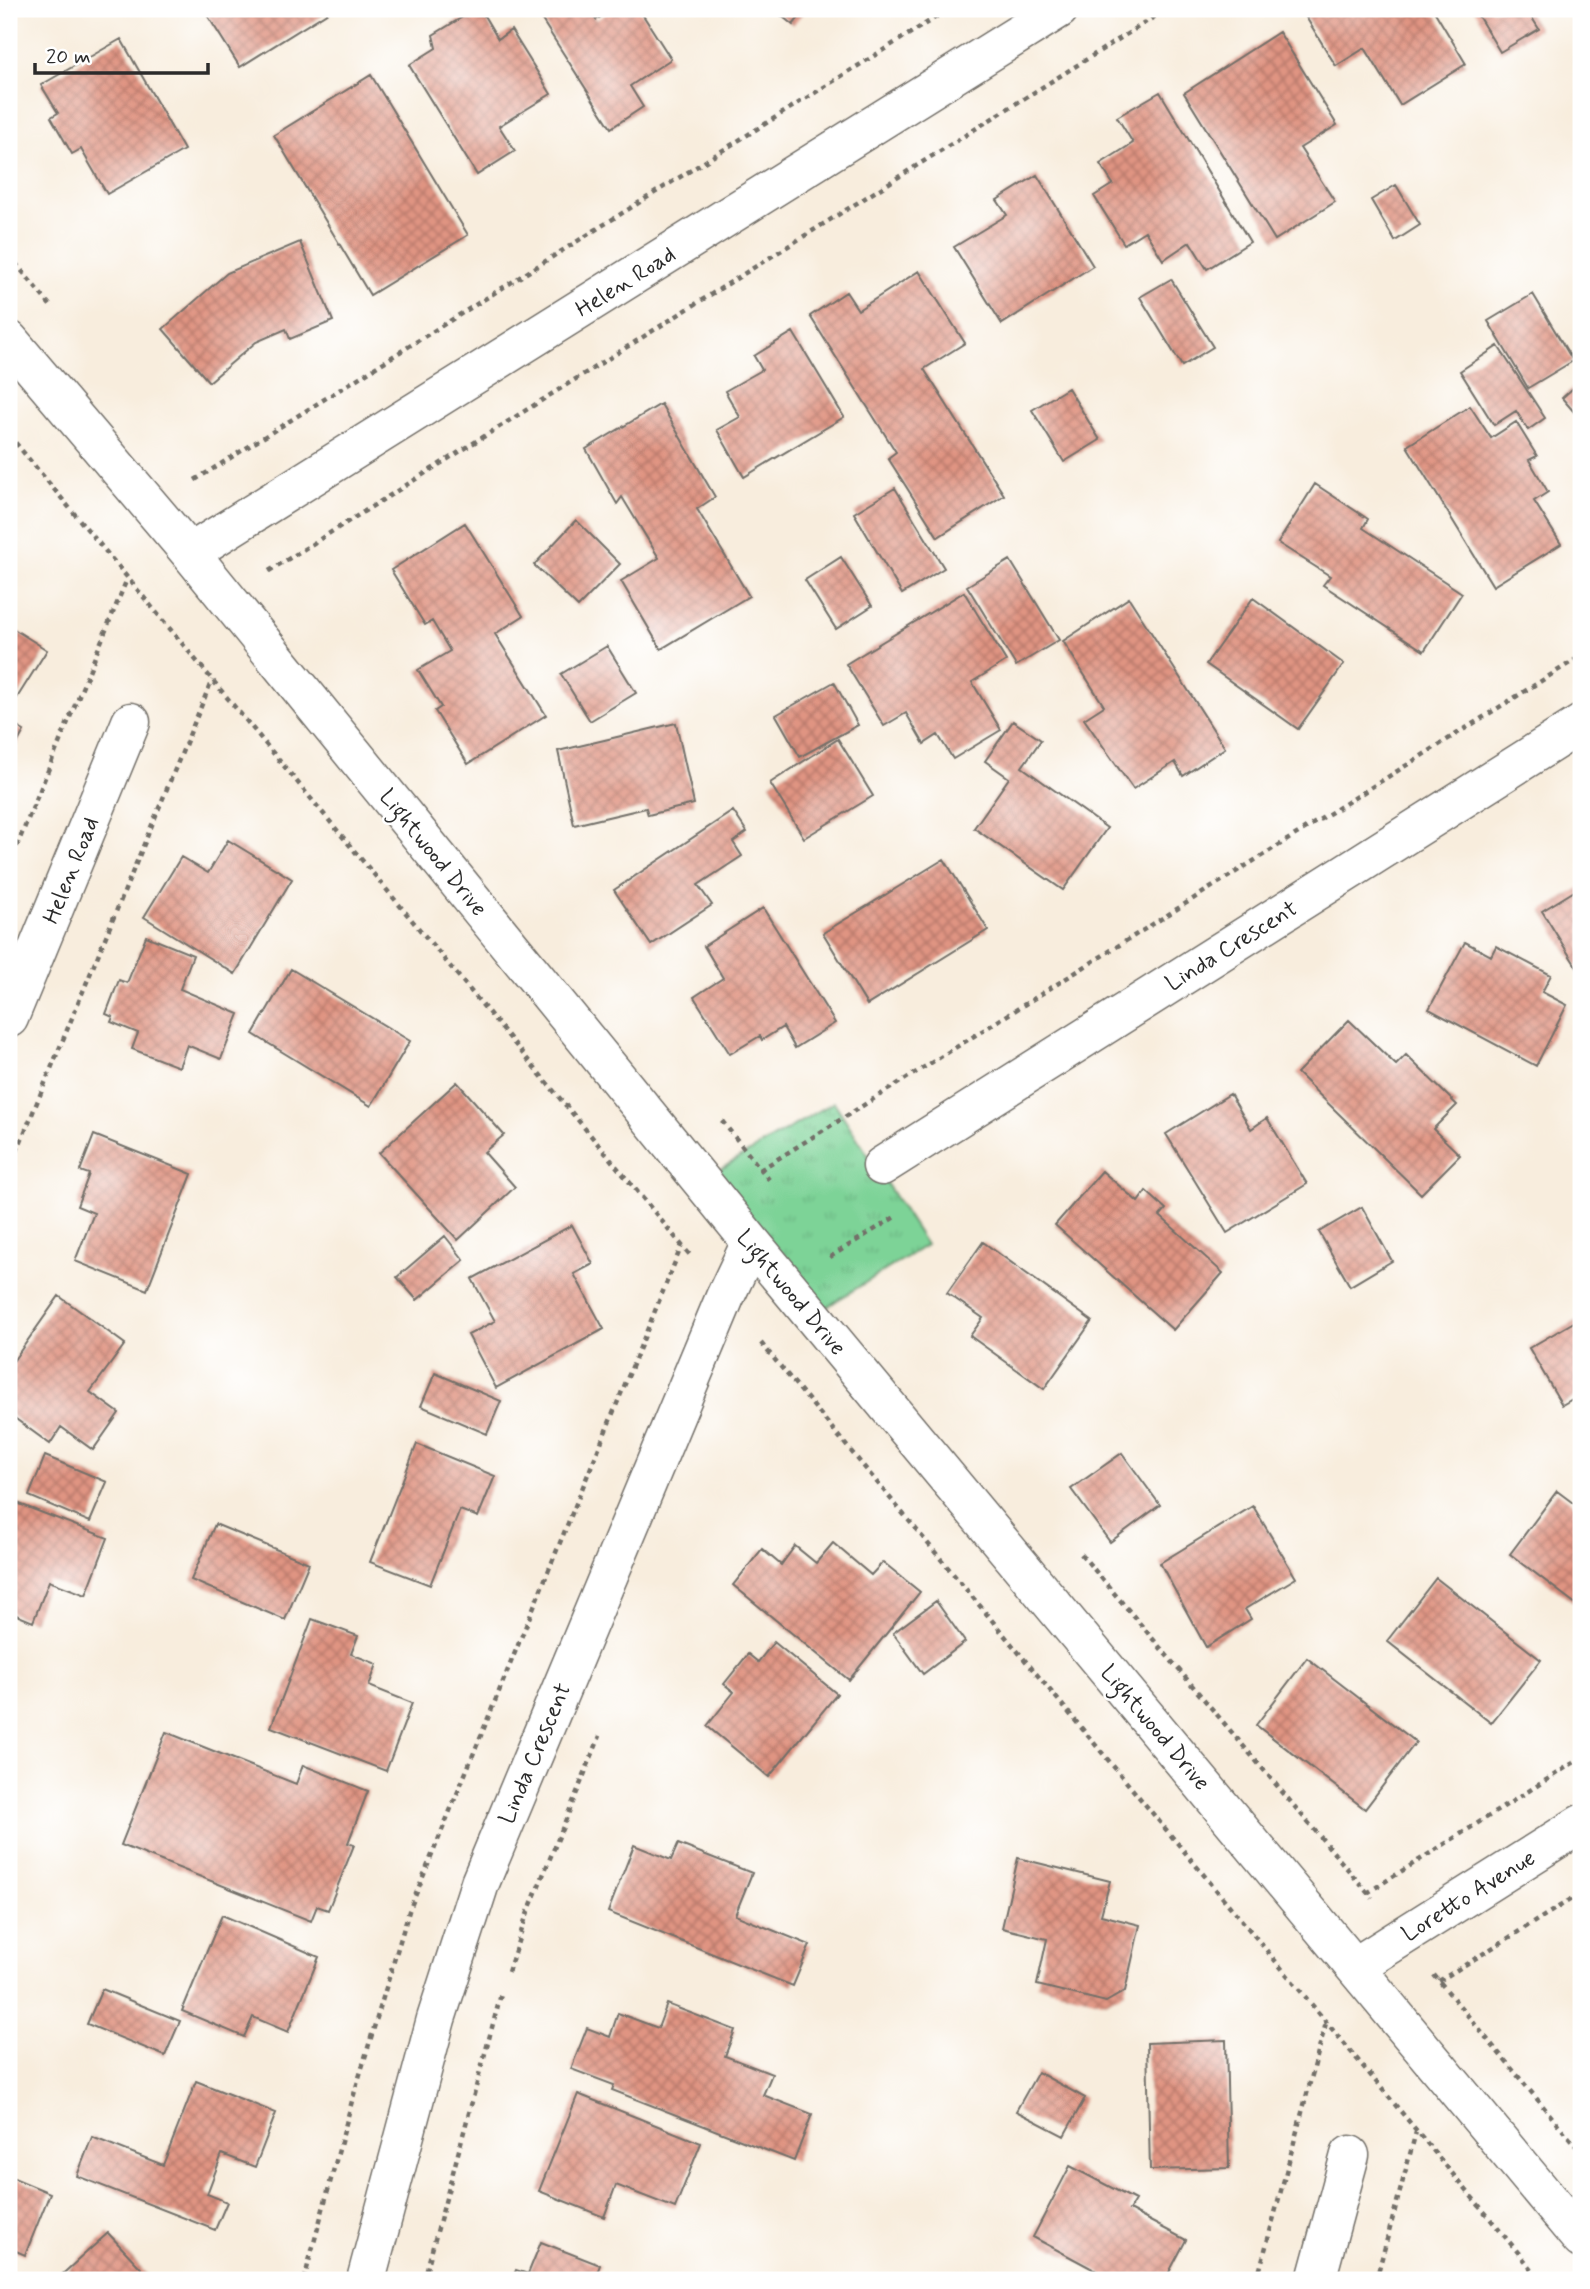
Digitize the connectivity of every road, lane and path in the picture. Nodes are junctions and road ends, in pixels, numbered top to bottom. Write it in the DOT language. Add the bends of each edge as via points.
graph roads {
  1 [pos="949,9"];
  2 [pos="1059,9"];
  3 [pos="1167,9"];
  4 [pos="9,340"];
  5 [pos="9,435"];
  6 [pos="195,480"];
  7 [pos="190,553"];
  8 [pos="127,579"];
  9 [pos="278,581"];
  10 [pos="1581,656"];
  11 [pos="212,680"];
  12 [pos="131,722"];
  13 [pos="1581,724"];
  14 [pos="9,865"];
  15 [pos="9,1018"];
  16 [pos="718,1116"];
  17 [pos="882,1166"];
  18 [pos="762,1169"];
  19 [pos="9,1170"];
  20 [pos="779,1191"];
  21 [pos="751,1242"];
  22 [pos="682,1245"];
  23 [pos="821,1247"];
  24 [pos="839,1268"];
  25 [pos="755,1356"];
  26 [pos="1072,1543"];
  27 [pos="604,1726"];
  28 [pos="1581,1758"];
  29 [pos="1581,1824"];
  30 [pos="1581,1892"];
  31 [pos="1356,1966"];
  32 [pos="1326,2022"];
  33 [pos="1416,2132"];
  34 [pos="1581,2152"];
  35 [pos="1350,2155"];
  36 [pos="1581,2239"];
  37 [pos="366,2280"];
  38 [pos="424,2280"];
  39 [pos="1257,2280"];
  40 [pos="1316,2280"];
  41 [pos="1376,2280"];
  42 [pos="1541,2280"];
  1 -- 6 [label="path"];
  2 -- 7 [label="street, Helen Road"];
  3 -- 9 [label="path" via="269,571"];
  4 -- 7 [label="street, Lightwood Drive"];
  5 -- 8 [label="path"];
  7 -- 21 [label="street, Lightwood Drive"];
  8 -- 11 [label="path"];
  8 -- 14 [label="path"];
  10 -- 18 [label="path"];
  11 -- 19 [label="path"];
  11 -- 22 [label="path"];
  12 -- 15 [label="street, Helen Road"];
  13 -- 17 [label="street, Linda Crescent"];
  16 -- 18 [label="path"];
  18 -- 20 [label="path"];
  21 -- 31 [label="street, Lightwood Drive"];
  21 -- 37 [label="street, Linda Crescent" via="480,1883 436,2019"];
  23 -- 24 [label="path"];
  25 -- 32 [label="path" via="761,1343"];
  26 -- 28 [label="path" via="1367,1892"];
  27 -- 38 [label="path" via="504,1983"];
  29 -- 31 [label="street, Loretto Avenue"];
  30 -- 34 [label="path" via="1438,1981"];
  31 -- 36 [label="street, Lightwood Drive"];
  32 -- 33 [label="path"];
  32 -- 39 [label="path"];
  33 -- 41 [label="path"];
  33 -- 42 [label="path"];
  35 -- 40 [label="street"];
}
